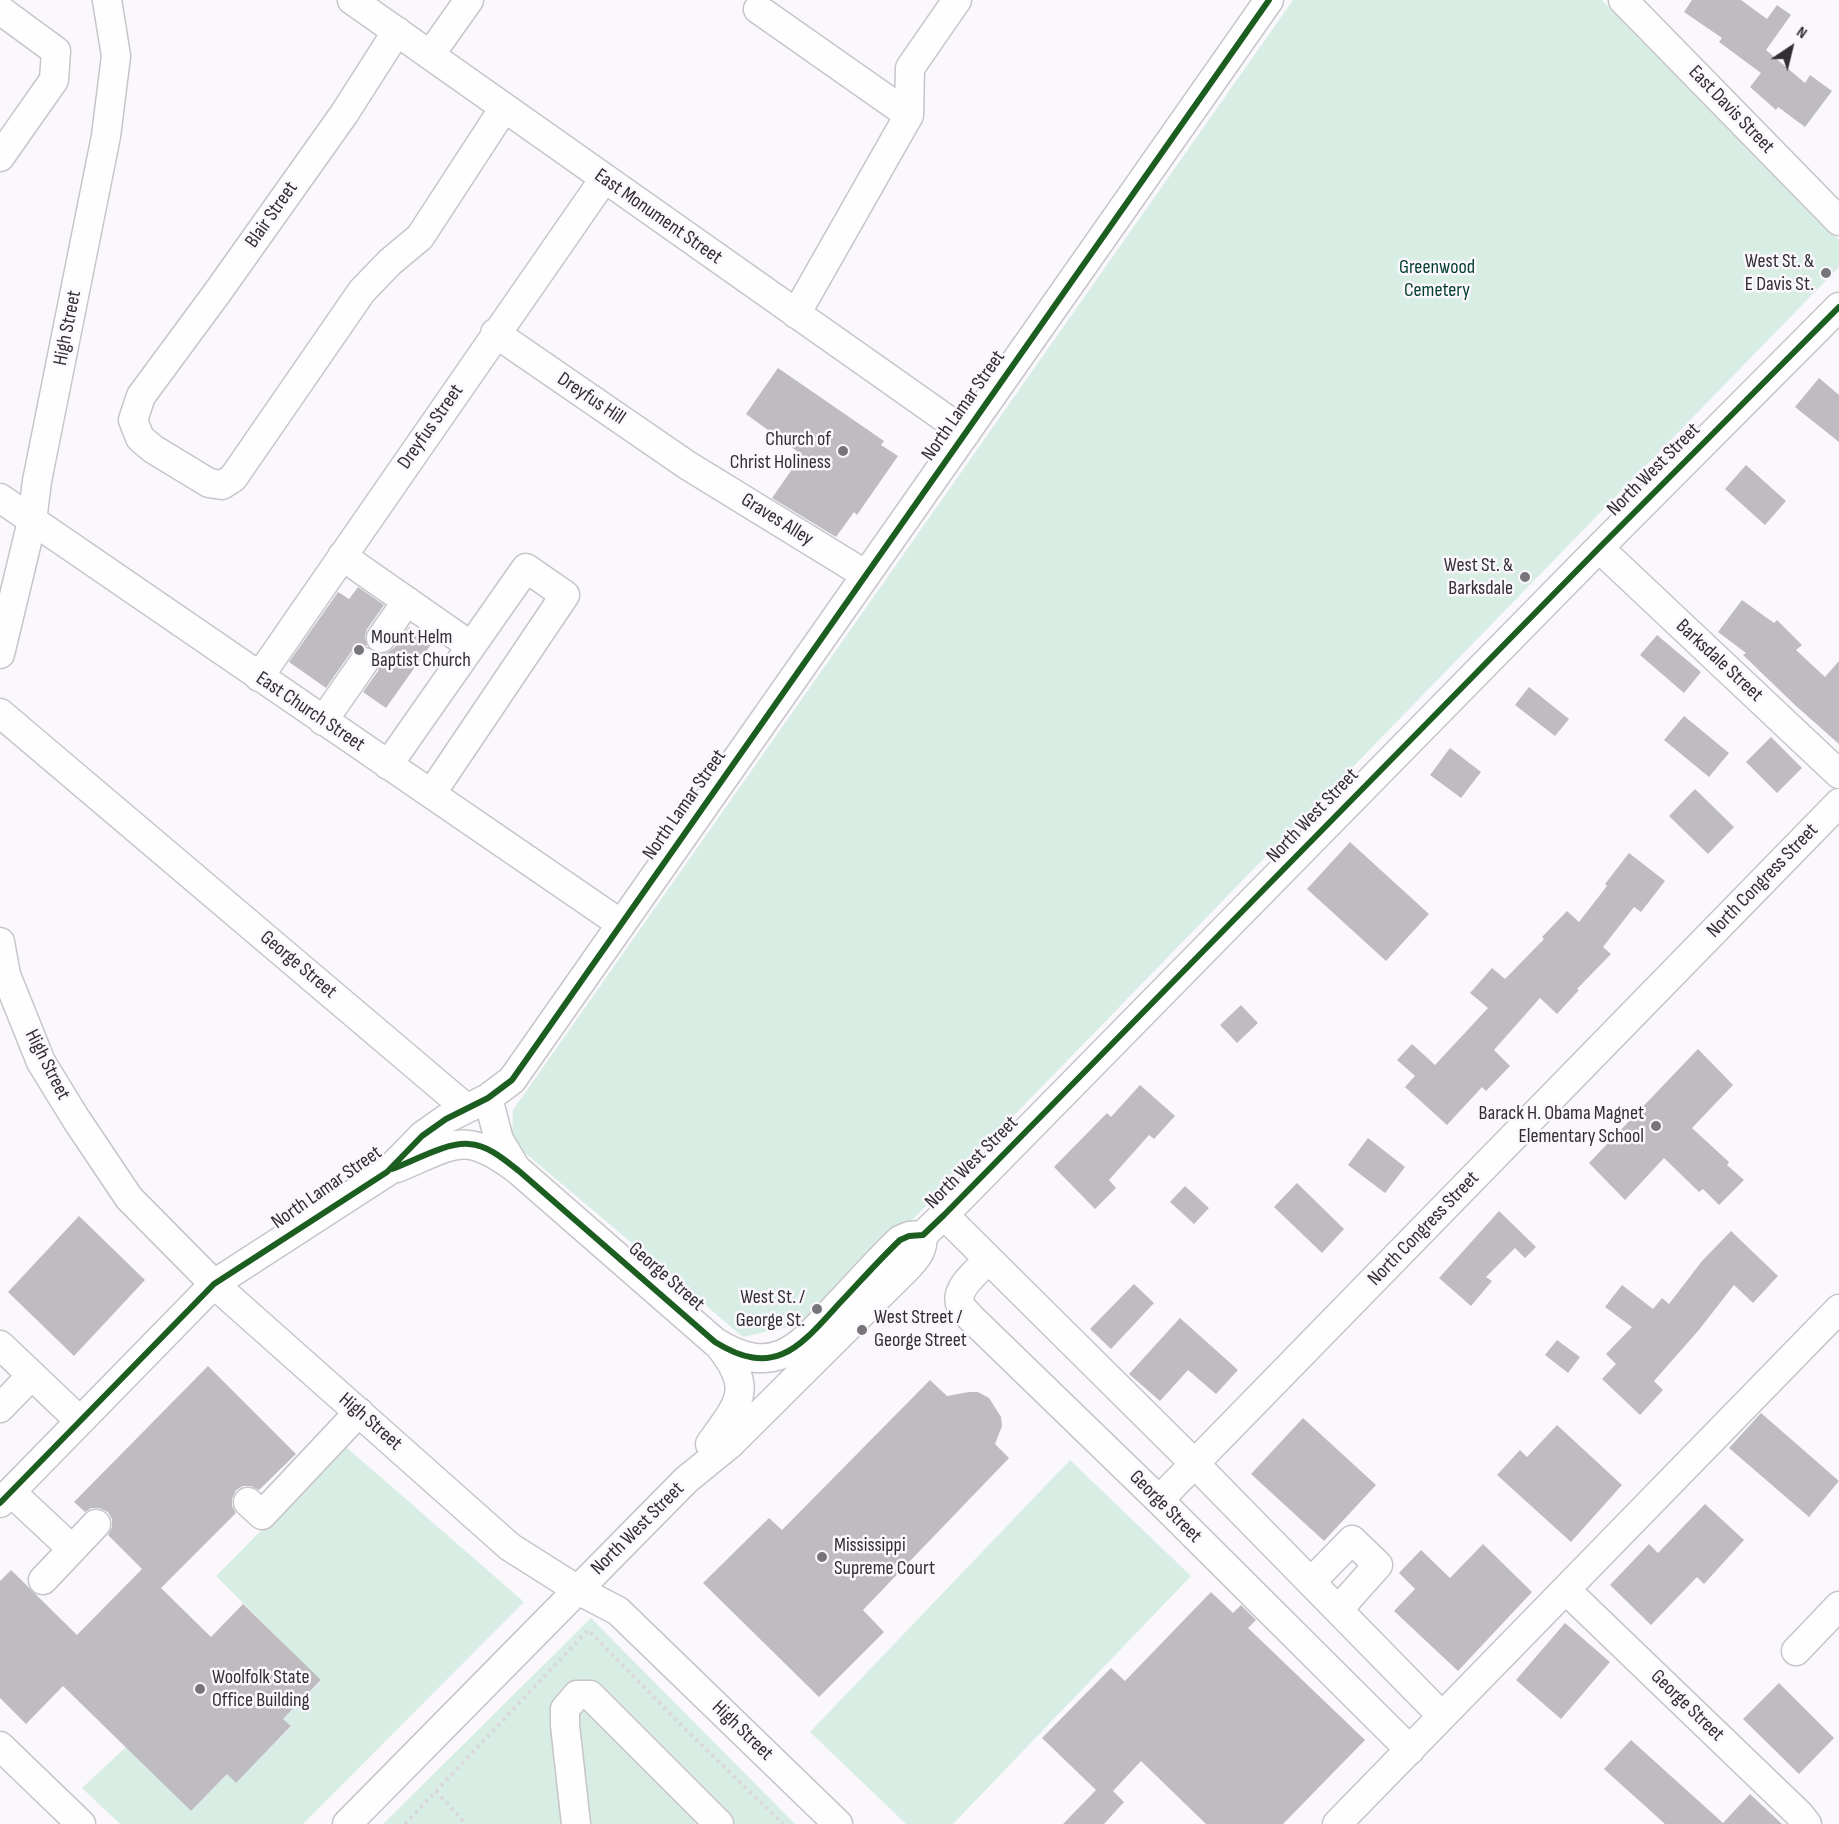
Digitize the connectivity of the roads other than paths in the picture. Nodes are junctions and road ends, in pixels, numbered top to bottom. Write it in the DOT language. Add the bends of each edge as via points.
graph roads {
  1 [pos="107,0"];
  2 [pos="352,0"];
  3 [pos="469,0"];
  4 [pos="957,0"];
  5 [pos="1269,0"];
  6 [pos="1623,0"];
  7 [pos="758,9"];
  8 [pos="0,10"];
  9 [pos="397,31"];
  10 [pos="430,55"];
  11 [pos="504,108"];
  12 [pos="909,115"];
  13 [pos="0,157"];
  14 [pos="604,179"];
  15 [pos="1839,221"];
  16 [pos="1839,307"];
  17 [pos="796,314"];
  18 [pos="495,333"];
  19 [pos="966,433"];
  20 [pos="687,465"];
  21 [pos="0,498"];
  22 [pos="32,521"];
  23 [pos="1599,548"];
  24 [pos="342,556"];
  25 [pos="866,575"];
  26 [pos="406,601"];
  27 [pos="381,638"];
  28 [pos="471,646"];
  29 [pos="0,654"];
  30 [pos="364,663"];
  31 [pos="260,677"];
  32 [pos="0,713"];
  33 [pos="323,721"];
  34 [pos="388,765"];
  35 [pos="1839,774"];
  36 [pos="431,794"];
  37 [pos="1839,803"];
  38 [pos="621,924"];
  39 [pos="0,942"];
  40 [pos="3,975"];
  41 [pos="477,1103"];
  42 [pos="519,1171"];
  43 [pos="387,1172"];
  44 [pos="944,1215"];
  45 [pos="923,1235"];
  46 [pos="988,1260"];
  47 [pos="213,1284"];
  48 [pos="1839,1309"];
  49 [pos="807,1339"];
  50 [pos="716,1342"];
  51 [pos="0,1345"];
  52 [pos="32,1375"];
  53 [pos="0,1408"];
  54 [pos="359,1412"];
  55 [pos="80,1421"];
  56 [pos="1195,1464"];
  57 [pos="686,1480"];
  58 [pos="5,1497"];
  59 [pos="1159,1500"];
  60 [pos="248,1502"];
  61 [pos="96,1524"];
  62 [pos="72,1549"];
  63 [pos="43,1580"];
  64 [pos="1311,1582"];
  65 [pos="578,1590"];
  66 [pos="1566,1590"];
  67 [pos="1839,1606"];
  68 [pos="1338,1610"];
  69 [pos="1796,1651"];
  70 [pos="1442,1716"];
  71 [pos="0,1746"];
  72 [pos="1410,1749"];
  73 [pos="836,1823"];
  74 [pos="81,1824"];
  75 [pos="347,1824"];
  76 [pos="576,1824"];
  77 [pos="719,1824"];
  78 [pos="1337,1824"];
  79 [pos="1807,1824"];
  1 -- 22 [label="street, High Street" via="116,56 106,136"];
  2 -- 9 [label="street, East Monument Street"];
  3 -- 10 [label="street"];
  4 -- 12 [label="street" via="910,68"];
  5 -- 19 [label="street, North Lamar Street"];
  6 -- 15 [label="street, East Davis Street"];
  7 -- 12 [label="street"];
  8 -- 13 [label="street" via="57,51 54,80"];
  9 -- 10 [label="street, East Monument Street"];
  9 -- 11 [label="street, Blair Street" via="344,114 141,396 133,420 140,438 153,449 209,483 222,486 233,478 362,291 420,237"];
  10 -- 11 [label="street, East Monument Street"];
  11 -- 14 [label="street, East Monument Street"];
  12 -- 17 [label="street"];
  14 -- 17 [label="street, East Monument Street"];
  14 -- 18 [label="street, Dreyfus Street"];
  16 -- 23 [label="street, North West Street"];
  17 -- 19 [label="street, East Monument Street"];
  18 -- 20 [label="street, Dreyfus Hill"];
  18 -- 24 [label="street, Dreyfus Street"];
  19 -- 25 [label="street, North Lamar Street"];
  20 -- 25 [label="street, Graves Alley"];
  21 -- 22 [label="street, East Church Street"];
  22 -- 29 [label="street, High Street"];
  22 -- 31 [label="street, East Church Street"];
  23 -- 35 [label="street, Barksdale Street"];
  23 -- 44 [label="street, North West Street"];
  24 -- 26 [label="street"];
  24 -- 31 [label="street, Dreyfus Street"];
  25 -- 38 [label="street, North Lamar Street"];
  26 -- 27 [label="street"];
  26 -- 28 [label="street"];
  28 -- 34 [label="street"];
  28 -- 36 [label="street" via="526,568 565,596"];
  30 -- 33 [label="street"];
  31 -- 33 [label="street, East Church Street"];
  32 -- 41 [label="street, George Street"];
  33 -- 34 [label="street, East Church Street"];
  34 -- 36 [label="street, East Church Street"];
  36 -- 38 [label="street, East Church Street"];
  37 -- 56 [label="street, North Congress Street"];
  38 -- 41 [label="street, North Lamar Street" via="513,1080"];
  39 -- 40 [label="street, High Street"];
  40 -- 47 [label="street, High Street" via="41,1062 129,1198"];
  41 -- 42 [label="street"];
  41 -- 43 [label="street, North Lamar Street" via="422,1136"];
  42 -- 43 [label="street" via="486,1148 470,1144 442,1149"];
  42 -- 50 [label="street, George Street"];
  43 -- 47 [label="street, North Lamar Street"];
  44 -- 45 [label="street, North West Street"];
  44 -- 46 [label="street"];
  45 -- 49 [label="street, North West Street" via="900,1240"];
  45 -- 57 [label="street, North West Street" via="923,1246 908,1267 729,1444"];
  46 -- 56 [label="street"];
  46 -- 59 [label="street, George Street" via="963,1287 959,1296 961,1306"];
  47 -- 54 [label="street, High Street"];
  47 -- 55 [label="street, North Lamar Street"];
  48 -- 66 [label="street"];
  49 -- 50 [label="street, George Street" via="771,1358 740,1355"];
  50 -- 57 [label="street" via="740,1381 737,1407"];
  51 -- 52 [label="street"];
  52 -- 53 [label="street"];
  52 -- 55 [label="street"];
  54 -- 60 [label="street" via="262,1515"];
  54 -- 65 [label="street, High Street" via="510,1547"];
  55 -- 58 [label="street, North Lamar Street"];
  56 -- 59 [label="street, North Congress Street"];
  56 -- 64 [label="street"];
  57 -- 65 [label="street, North West Street"];
  58 -- 62 [label="street"];
  59 -- 72 [label="street, George Street"];
  61 -- 62 [label="street"];
  62 -- 63 [label="street"];
  64 -- 68 [label="street"];
  64 -- 68 [label="street" via="1352,1540 1378,1565"];
  65 -- 73 [label="street, High Street" via="618,1611"];
  65 -- 75 [label="street, North West Street"];
  66 -- 70 [label="street"];
  66 -- 79 [label="street, George Street"];
  67 -- 69 [label="street"];
  68 -- 70 [label="street"];
  70 -- 72 [label="street"];
  71 -- 74 [label="street"];
  72 -- 78 [label="street"];
  76 -- 77 [label="street" via="565,1709 577,1695 590,1695"];
}
